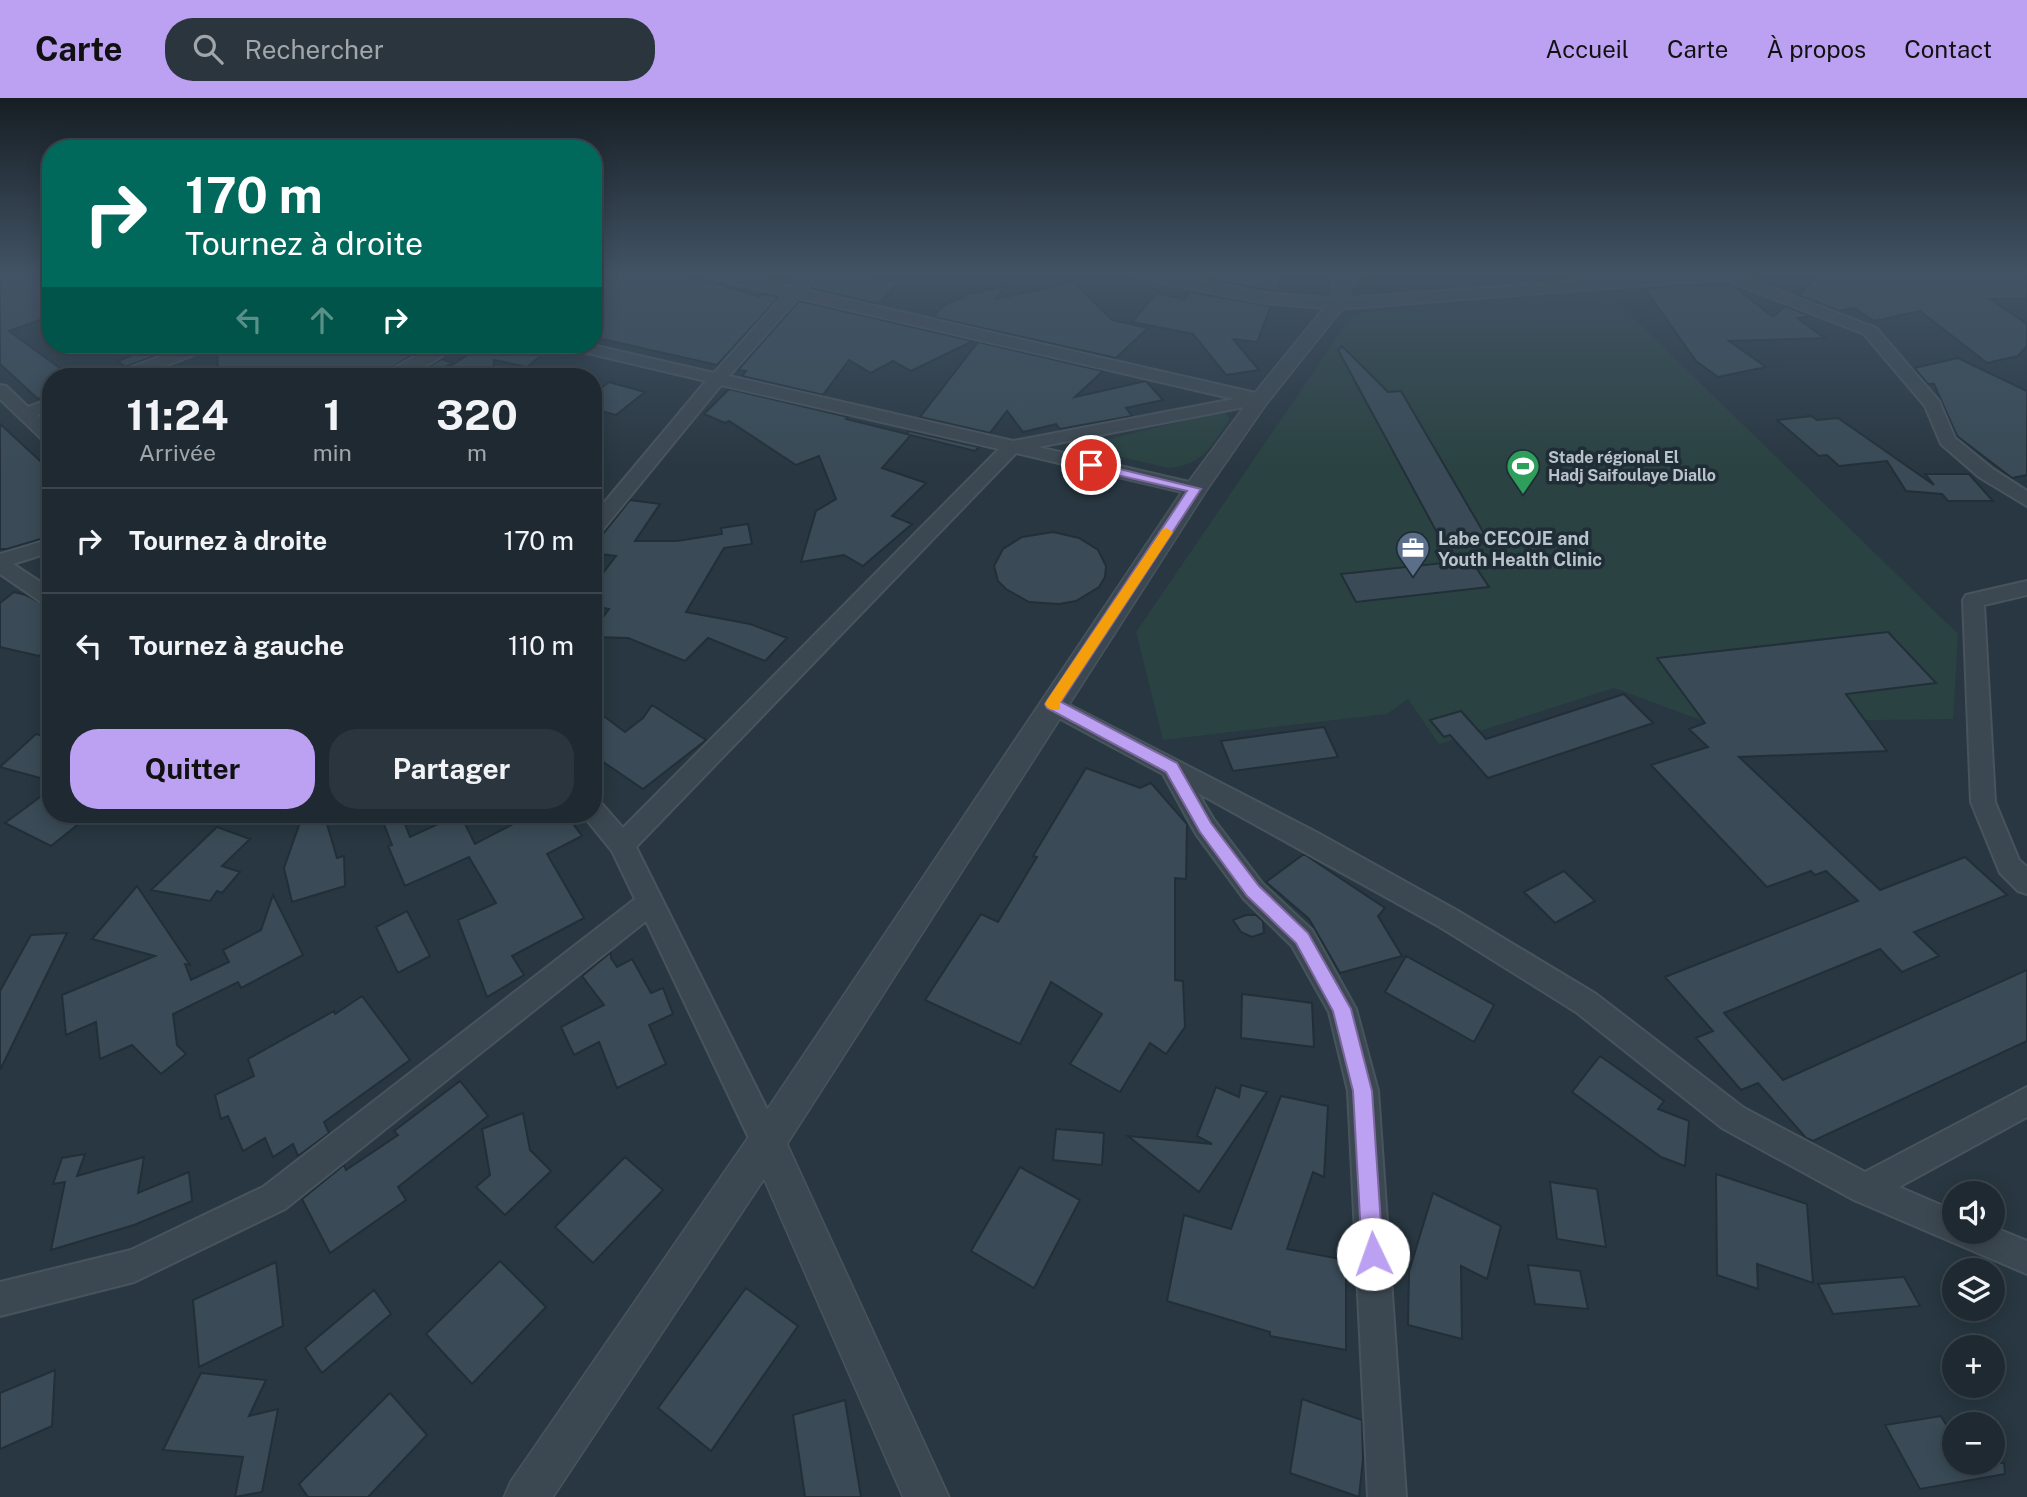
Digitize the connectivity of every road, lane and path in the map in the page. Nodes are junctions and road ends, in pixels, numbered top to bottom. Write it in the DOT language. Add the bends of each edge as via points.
graph roads {
  1 [pos="753,339"];
  2 [pos="1003,339"];
  3 [pos="1304,339"];
  4 [pos="1877,339"];
  5 [pos="602,352"];
  6 [pos="182,354"];
  7 [pos="431,354"];
  8 [pos="145,368"];
  9 [pos="406,368"];
  10 [pos="717,379"];
  11 [pos="0,390"];
  12 [pos="1260,399"];
  13 [pos="42,407"];
  14 [pos="24,414"];
  15 [pos="42,430"];
  16 [pos="1012,447"];
  17 [pos="1195,489"];
  18 [pos="2027,500"];
  19 [pos="602,518"];
  20 [pos="42,548"];
  21 [pos="0,562"];
  22 [pos="2027,588"];
  23 [pos="42,592"];
  24 [pos="1052,704"];
  25 [pos="1172,768"];
  26 [pos="602,822"];
  27 [pos="622,845"];
  28 [pos="2027,883"];
  29 [pos="650,902"];
  30 [pos="2027,1101"];
  31 [pos="767,1142"];
  32 [pos="1865,1189"];
  33 [pos="1942,1222"];
  34 [pos="1994,1244"];
  35 [pos="2027,1258"];
  36 [pos="0,1299"];
  37 [pos="527,1497"];
  38 [pos="926,1497"];
  39 [pos="1387,1497"];
  1 -- 10 [label="street"];
  2 -- 12 [label="street"];
  3 -- 12 [label="street"];
  4 -- 18 [label="street" via="1933,405 1947,439"];
  5 -- 10 [label="street"];
  6 -- 8 [label="street"];
  7 -- 9 [label="street"];
  10 -- 16 [label="street"];
  10 -- 19 [label="street"];
  11 -- 14 [label="street"];
  12 -- 16 [label="street"];
  12 -- 17 [label="street"];
  13 -- 14 [label="street"];
  14 -- 15 [label="street"];
  16 -- 17 [label="street"];
  16 -- 27 [label="street"];
  17 -- 24 [label="street"];
  20 -- 21 [label="street"];
  21 -- 23 [label="street"];
  22 -- 28 [label="street" via="1973,600 1983,802 2009,866"];
  24 -- 25 [label="street"];
  24 -- 31 [label="street"];
  25 -- 32 [label="street" via="1449,919 1586,1003 1733,1118"];
  25 -- 39 [label="street" via="1205,827 1253,891 1302,938 1342,1009 1363,1091"];
  26 -- 27 [label="street"];
  27 -- 29 [label="street"];
  29 -- 31 [label="street"];
  29 -- 36 [label="street" via="274,1198 134,1266"];
  30 -- 32 [label="street"];
  31 -- 37 [label="street"];
  31 -- 38 [label="street"];
  32 -- 33 [label="street"];
  34 -- 35 [label="street"];
}
